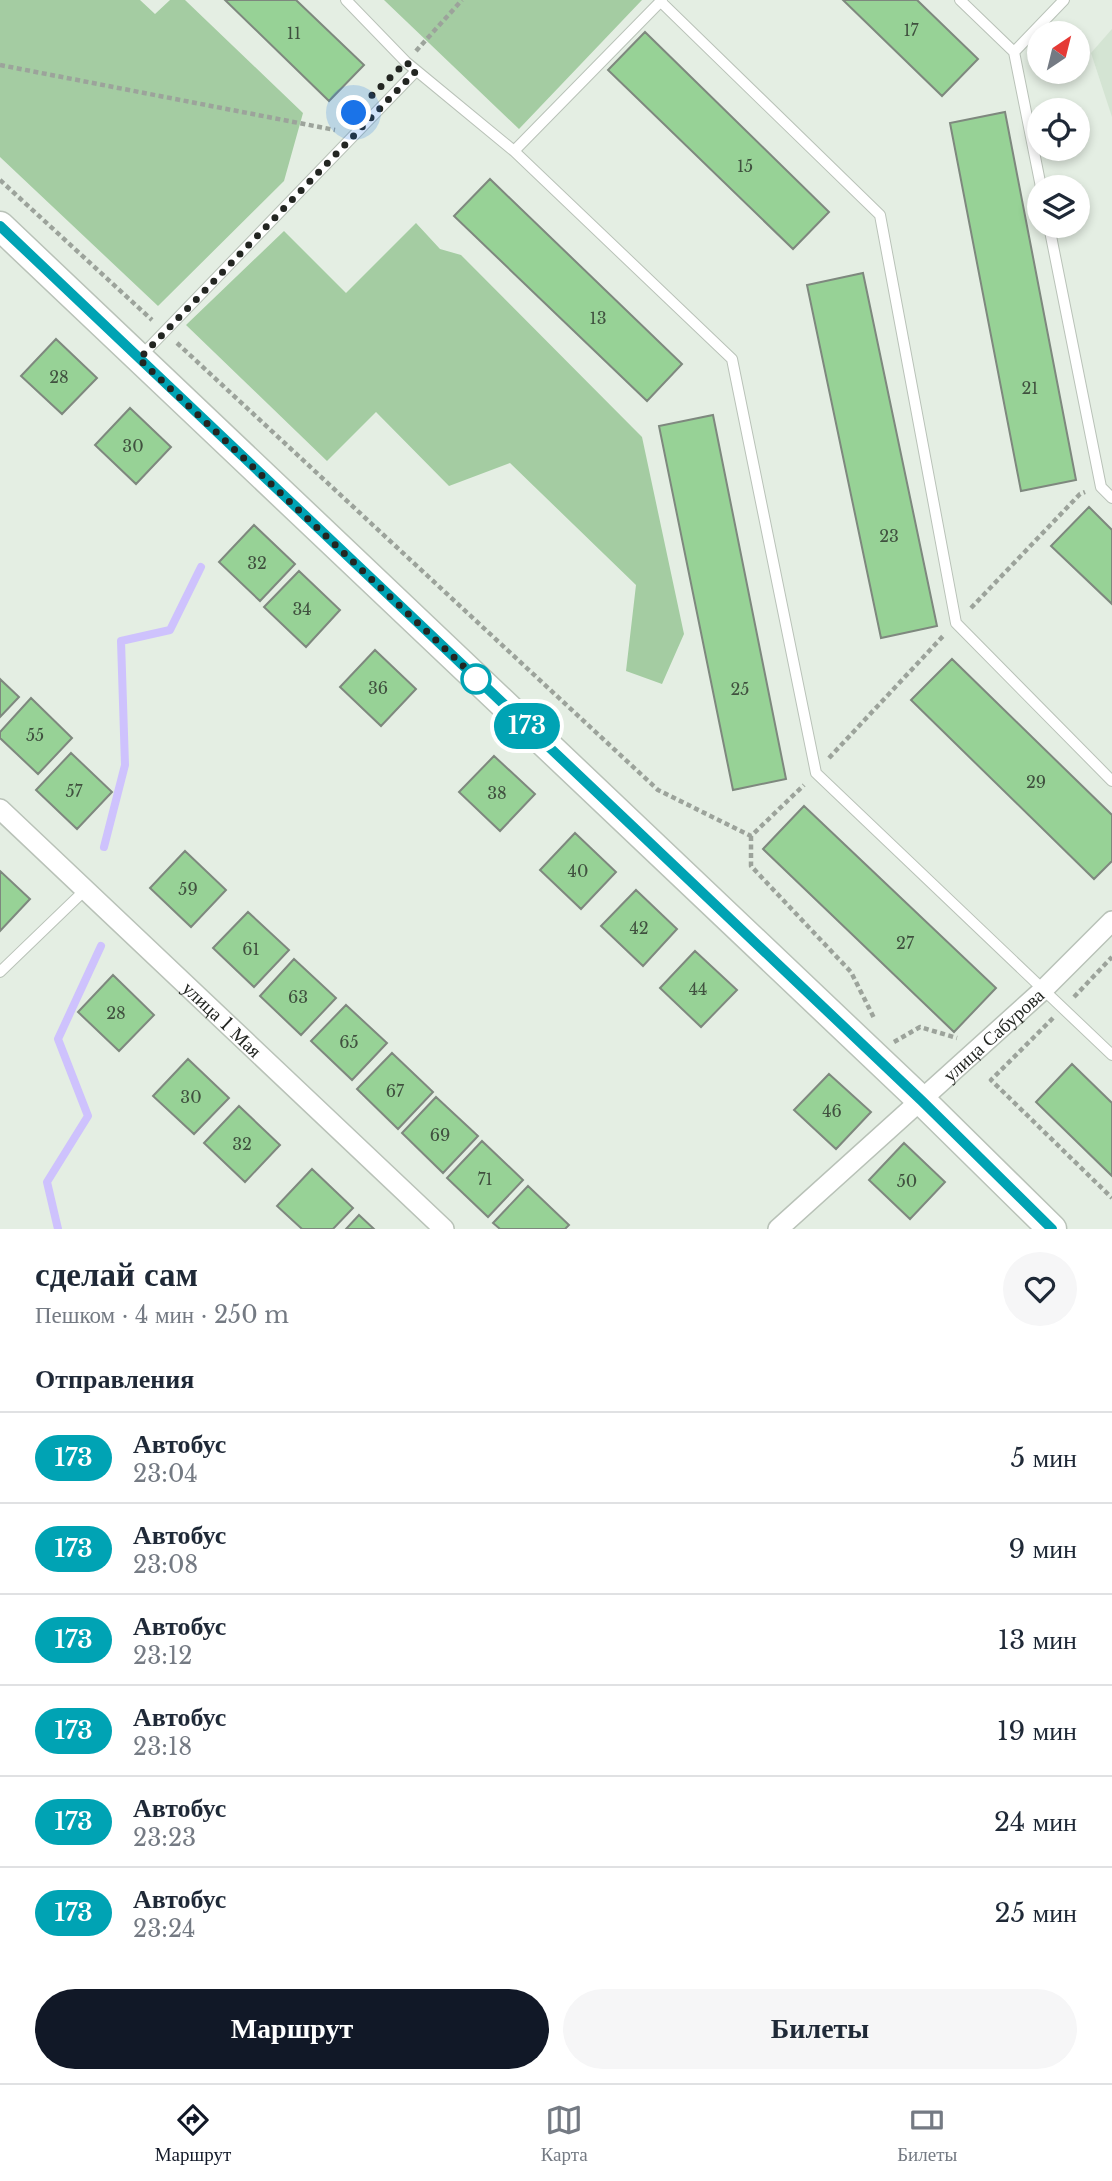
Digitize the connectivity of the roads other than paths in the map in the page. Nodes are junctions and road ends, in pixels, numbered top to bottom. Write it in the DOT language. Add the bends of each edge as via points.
graph roads {
  1 [pos="346,0"];
  2 [pos="960,0"];
  3 [pos="1064,0"];
  4 [pos="662,1"];
  5 [pos="1014,52"];
  6 [pos="416,71"];
  7 [pos="514,151"];
  8 [pos="1039,175"];
  9 [pos="0,226"];
  10 [pos="1051,238"];
  11 [pos="139,359"];
  12 [pos="1112,498"];
  13 [pos="1112,781"];
  14 [pos="0,809"];
  15 [pos="84,891"];
  16 [pos="1112,921"];
  17 [pos="0,972"];
  18 [pos="1043,990"];
  19 [pos="1112,1055"];
  20 [pos="922,1101"];
  21 [pos="444,1229"];
  22 [pos="778,1229"];
  23 [pos="1052,1229"];
  1 -- 6 [label="lane"];
  2 -- 5 [label="lane"];
  3 -- 5 [label="lane"];
  4 -- 7 [label="lane"];
  4 -- 13 [label="lane" via="880,215 956,622"];
  5 -- 8 [label="lane"];
  6 -- 7 [label="lane"];
  6 -- 11 [label="lane"];
  7 -- 18 [label="lane" via="732,359 816,772"];
  9 -- 11 [label="street"];
  10 -- 12 [label="lane" via="1101,487"];
  11 -- 20 [label="street"];
  14 -- 15 [label="street, улица 1 Мая"];
  15 -- 17 [label="lane"];
  15 -- 21 [label="street, улица 1 Мая"];
  16 -- 18 [label="street, улица Сабурова"];
  18 -- 19 [label="lane"];
  18 -- 20 [label="street, улица Сабурова"];
  20 -- 22 [label="street, улица Сабурова"];
  20 -- 23 [label="street"];
}
